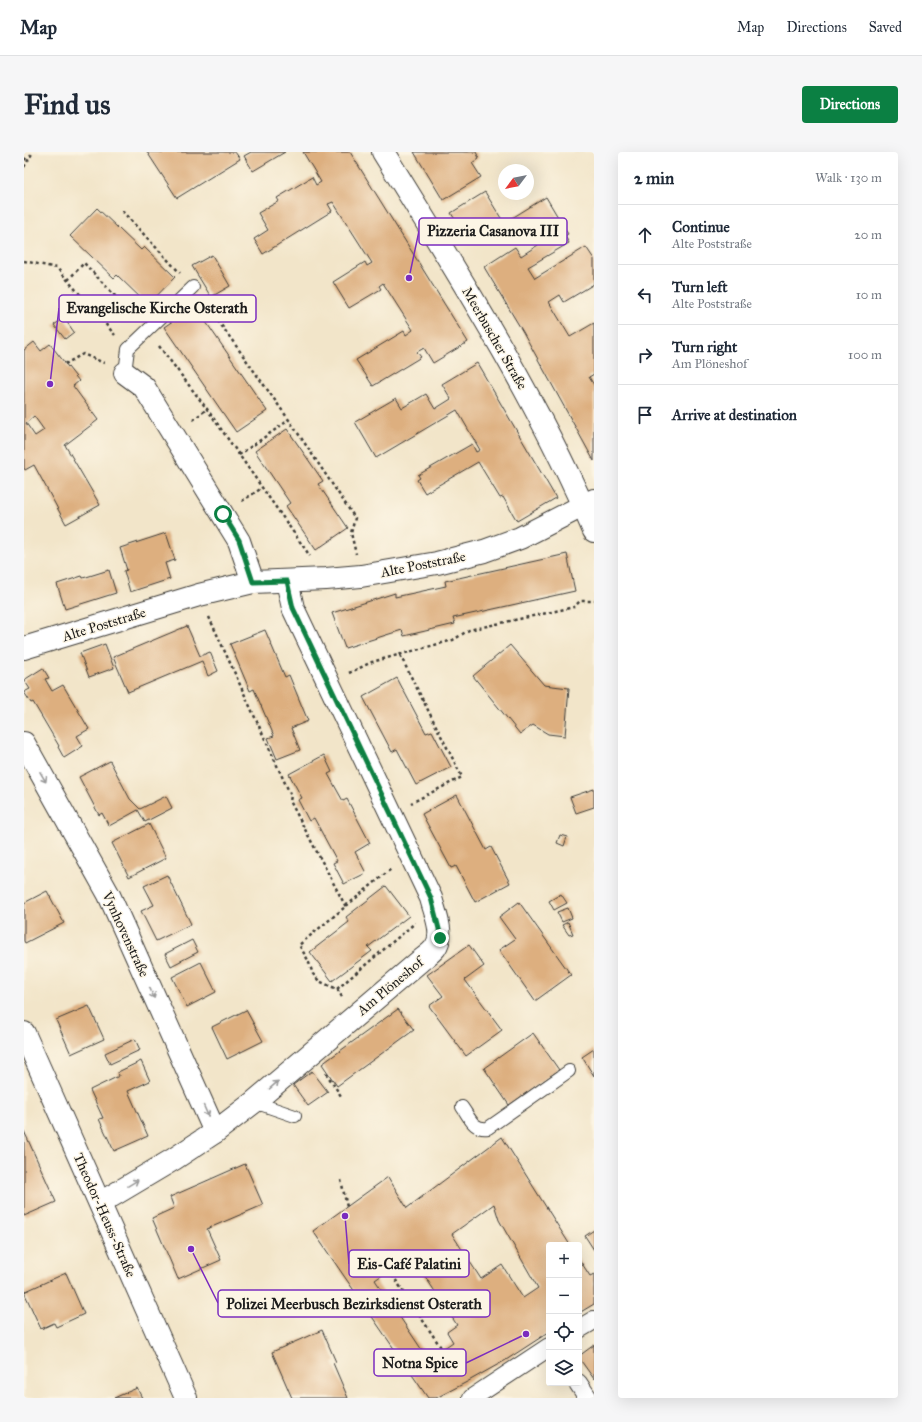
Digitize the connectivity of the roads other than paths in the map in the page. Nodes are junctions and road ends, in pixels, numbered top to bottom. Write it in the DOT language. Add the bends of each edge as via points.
graph roads {
  1 [pos="383,152"];
  2 [pos="193,287"];
  3 [pos="125,372"];
  4 [pos="589,503"];
  5 [pos="594,531"];
  6 [pos="287,581"];
  7 [pos="253,582"];
  8 [pos="24,648"];
  9 [pos="24,743"];
  10 [pos="24,1033"];
  11 [pos="568,1071"];
  12 [pos="254,1102"];
  13 [pos="462,1107"];
  14 [pos="295,1116"];
  15 [pos="215,1132"];
  16 [pos="100,1203"];
  17 [pos="594,1320"];
  18 [pos="582,1327"];
  19 [pos="546,1349"];
  20 [pos="580,1386"];
  21 [pos="186,1398"];
  22 [pos="472,1398"];
  23 [pos="588,1398"];
  1 -- 4 [label="street, Meerbuscher Straße" via="451,262"];
  2 -- 3 [label="lane" via="128,349"];
  3 -- 7 [label="street" via="144,387 239,540"];
  4 -- 5 [label="street, Meerbuscher Straße"];
  4 -- 6 [label="street, Alte Poststraße" via="520,538 484,551 437,563 361,576"];
  6 -- 7 [label="street, Alte Poststraße"];
  12 -- 6 [label="street, Am Plöneshof, one-way" via="435,948 440,938 431,898 293,608"];
  7 -- 8 [label="street, Alte Poststraße" via="199,594"];
  9 -- 15 [label="street, Vynhovenstraße, one-way" via="108,895"];
  10 -- 16 [label="street, Theodor-Heuss-Straße"];
  11 -- 13 [label="lane" via="488,1128 475,1126"];
  12 -- 14 [label="lane"];
  12 -- 15 [label="street, Am Plöneshof"];
  16 -- 15 [label="street, Am Plöneshof, one-way"];
  16 -- 21 [label="street, Theodor-Heuss-Straße"];
  17 -- 18 [label="street"];
  19 -- 22 [label="street"];
  20 -- 23 [label="street"];
}
